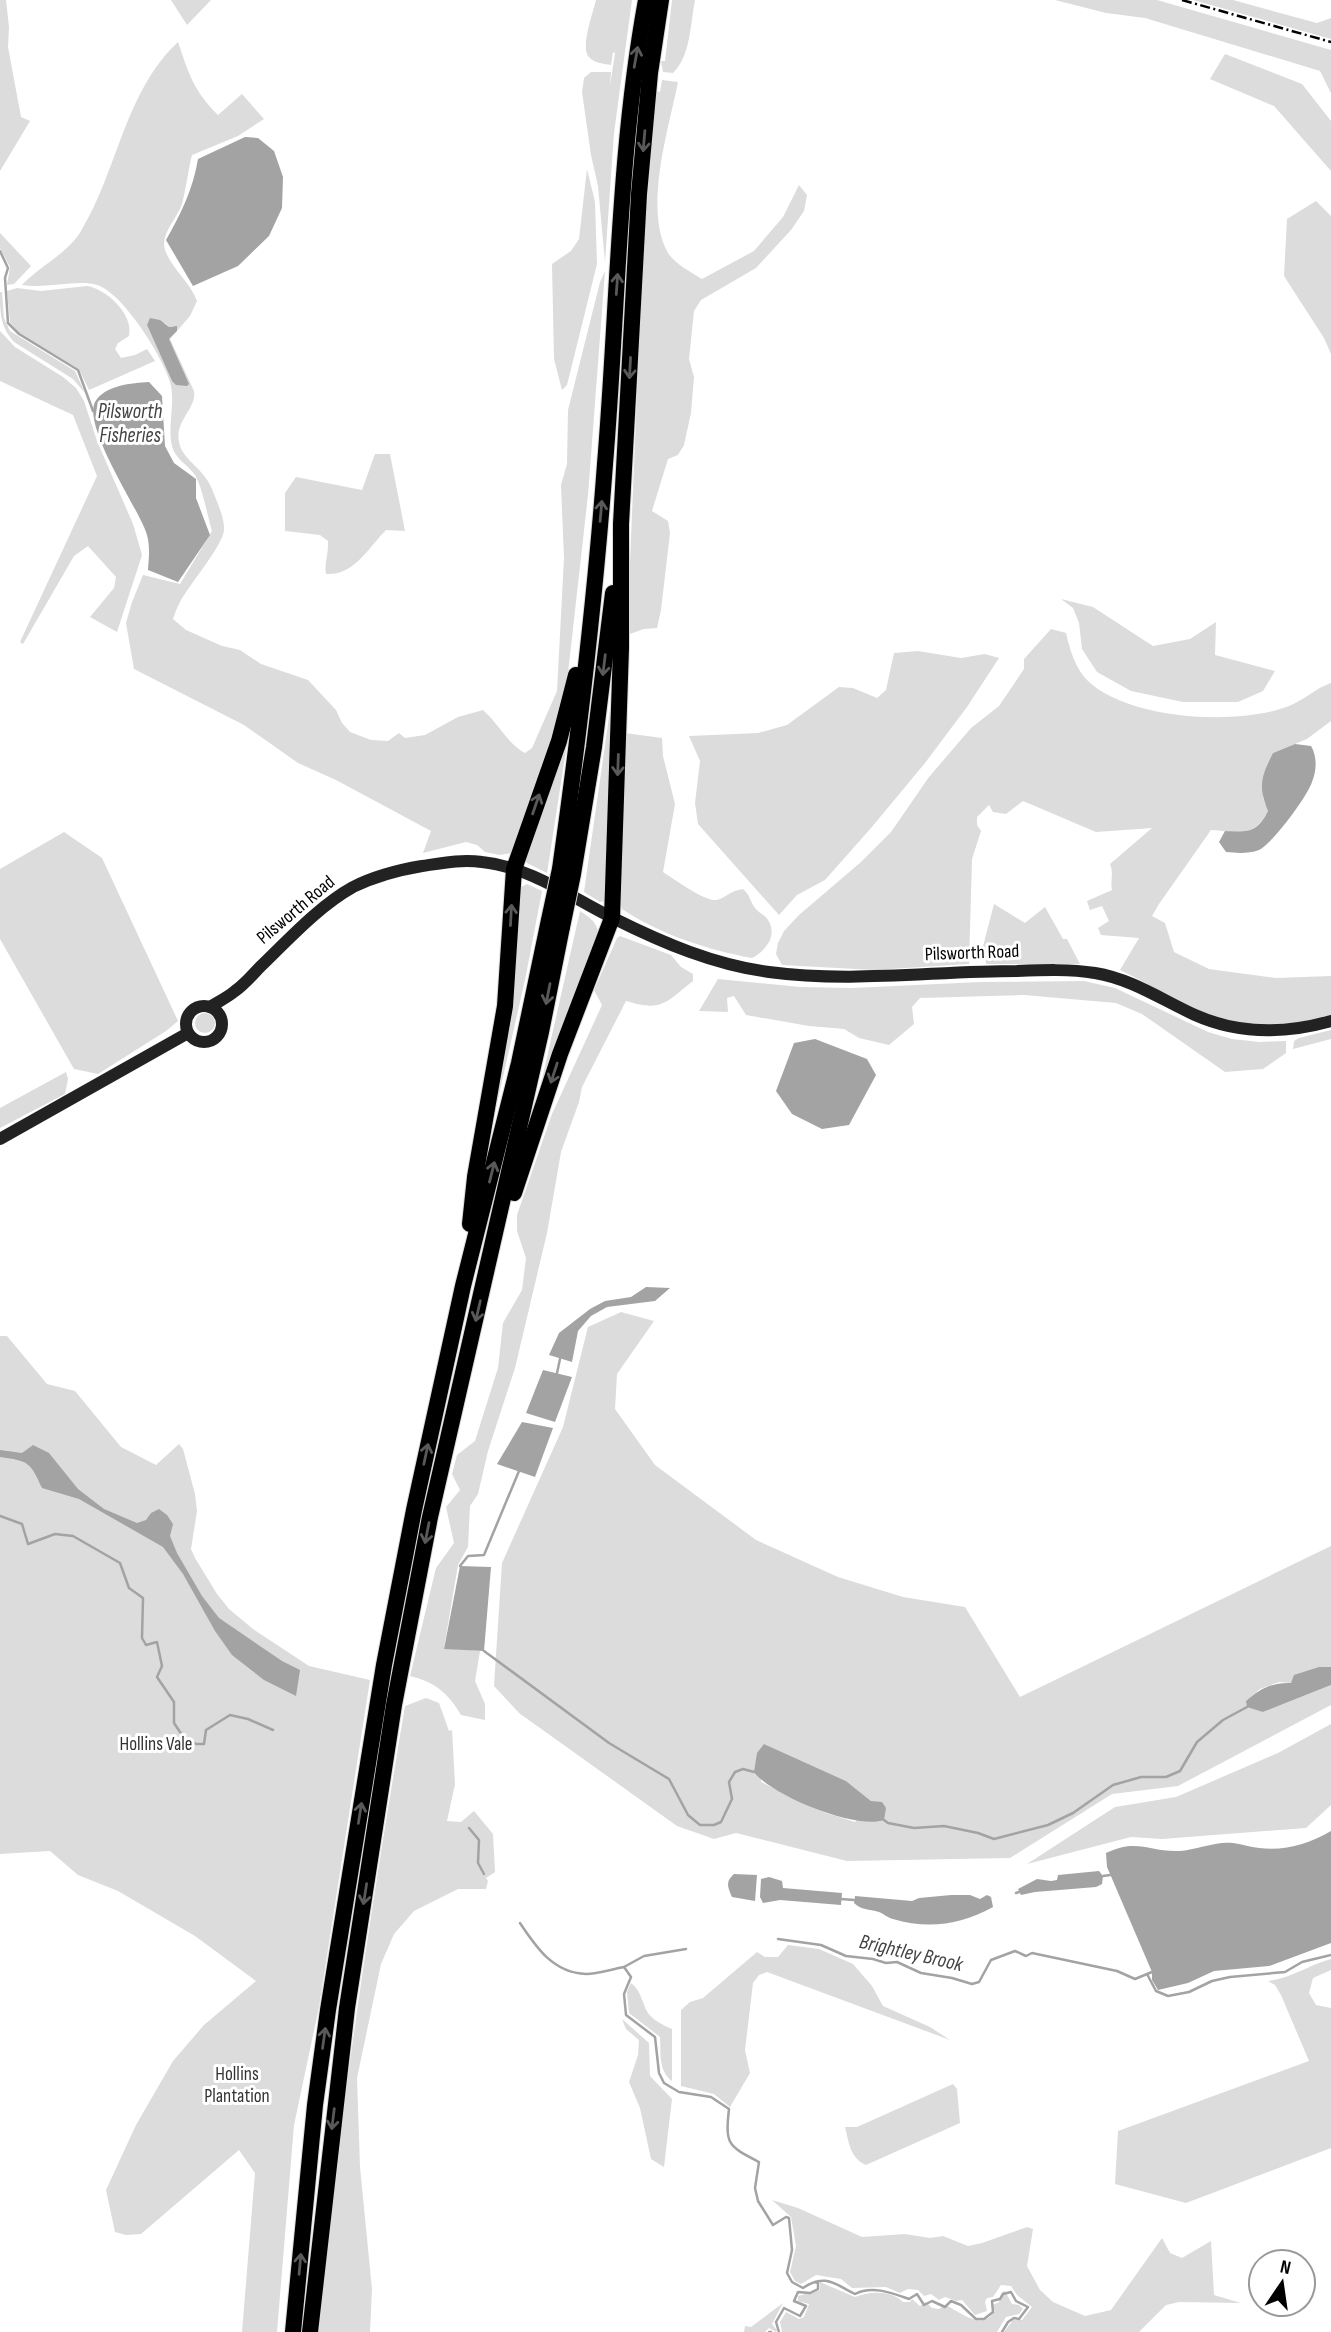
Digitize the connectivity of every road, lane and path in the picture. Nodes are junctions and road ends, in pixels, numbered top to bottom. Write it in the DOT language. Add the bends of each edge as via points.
graph roads {
  1 [pos="646,0"];
  2 [pos="661,0"];
  3 [pos="621,524"];
  4 [pos="595,579"];
  5 [pos="514,869"];
  6 [pos="567,871"];
  7 [pos="612,918"];
  8 [pos="555,923"];
  9 [pos="236,991"];
  10 [pos="210,1007"];
  11 [pos="220,1018"];
  12 [pos="1331,1021"];
  13 [pos="188,1033"];
  14 [pos="0,1139"];
  15 [pos="485,1279"];
  16 [pos="463,1286"];
  17 [pos="386,1703"];
  18 [pos="293,2332"];
  19 [pos="310,2332"];
  4 -- 1 [label="highway, one-way" via="624,166 633,70"];
  2 -- 3 [label="highway, one-way" via="639,194"];
  3 -- 6 [label="highway, one-way" via="594,747"];
  3 -- 7 [label="highway, one-way"];
  5 -- 4 [label="highway, one-way" via="571,699"];
  4 -- 6 [label="highway"];
  5 -- 7 [label="street, Pilsworth Road"];
  5 -- 9 [label="street, Pilsworth Road" via="457,861 372,878 331,902"];
  16 -- 5 [label="highway, one-way" via="475,1177 505,1006"];
  6 -- 8 [label="highway, bridge"];
  7 -- 12 [label="street, Pilsworth Road" via="686,950 765,971 819,977 1088,972 1126,980 1196,1015 1235,1028 1273,1031"];
  7 -- 15 [label="highway, one-way" via="560,1054"];
  8 -- 15 [label="highway, one-way" via="541,1032"];
  16 -- 8 [label="highway, one-way"];
  9 -- 10 [label="street, Pilsworth Road"];
  9 -- 11 [label="street, Pilsworth Road"];
  10 -- 11 [label="street"];
  10 -- 13 [label="street" via="189,1014"];
  11 -- 13 [label="street" via="220,1032 212,1040 201,1042"];
  13 -- 14 [label="street"];
  15 -- 17 [label="highway, one-way" via="401,1667"];
  17 -- 16 [label="highway, one-way" via="384,1665"];
  18 -- 17 [label="highway, one-way" via="315,2105"];
  17 -- 19 [label="highway, one-way"];
}
